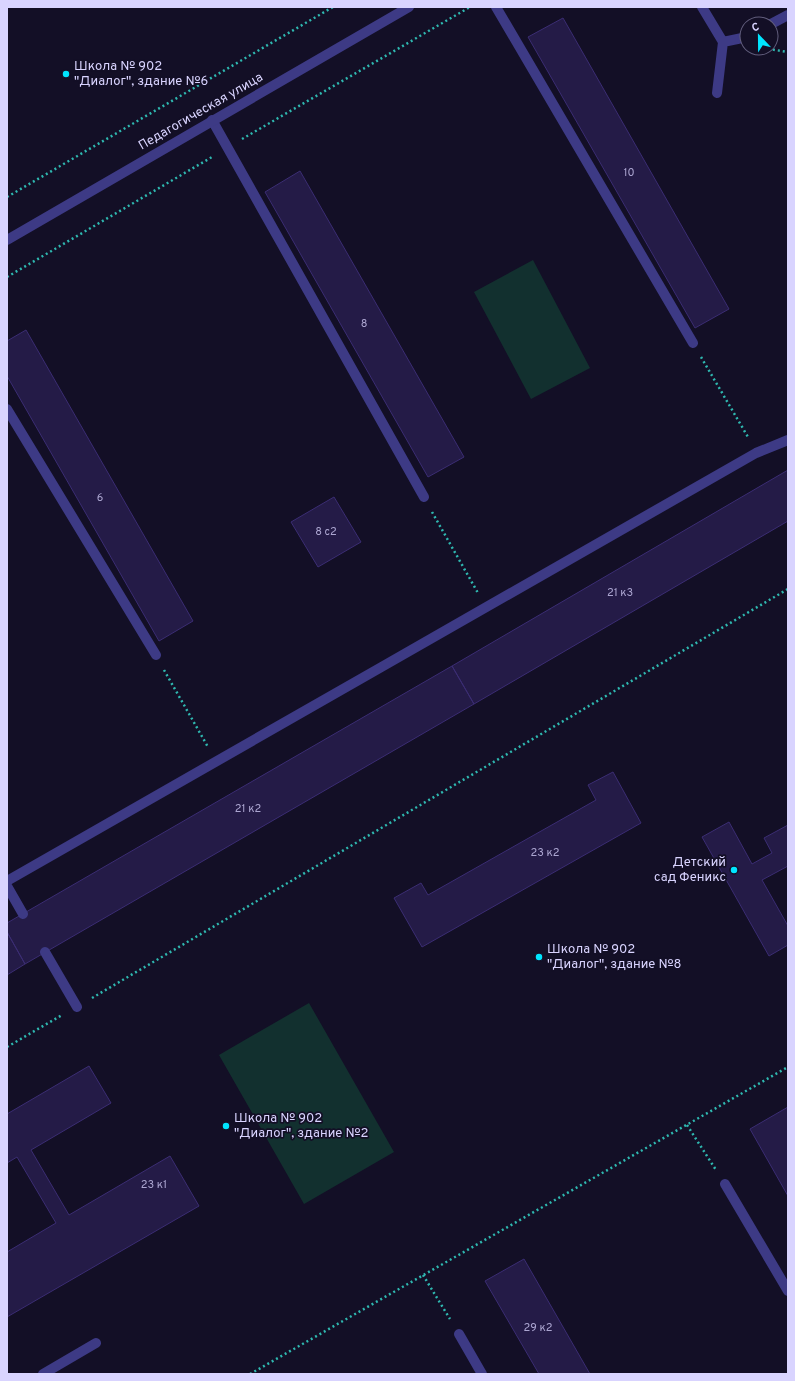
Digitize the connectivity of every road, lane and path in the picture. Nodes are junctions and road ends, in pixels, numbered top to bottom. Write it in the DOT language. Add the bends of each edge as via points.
graph roads {
  1 [pos="333,7"];
  2 [pos="409,7"];
  3 [pos="496,7"];
  4 [pos="702,7"];
  5 [pos="788,15"];
  6 [pos="779,20"];
  7 [pos="739,39"];
  8 [pos="723,42"];
  9 [pos="717,93"];
  10 [pos="212,120"];
  11 [pos="7,197"];
  12 [pos="7,240"];
  13 [pos="693,342"];
  14 [pos="7,409"];
  15 [pos="788,440"];
  16 [pos="756,453"];
  17 [pos="424,497"];
  18 [pos="788,589"];
  19 [pos="485,606"];
  20 [pos="156,655"];
  21 [pos="216,763"];
  22 [pos="7,881"];
  23 [pos="7,886"];
  24 [pos="23,914"];
  25 [pos="45,952"];
  26 [pos="77,1007"];
  27 [pos="7,1047"];
  28 [pos="788,1067"];
  29 [pos="687,1125"];
  30 [pos="726,1184"];
  31 [pos="423,1275"];
  32 [pos="788,1292"];
  33 [pos="459,1334"];
  34 [pos="96,1343"];
  35 [pos="44,1374"];
  36 [pos="250,1374"];
  37 [pos="482,1374"];
  1 -- 11 [label="path"];
  2 -- 10 [label="street, Педагогическая улица"];
  3 -- 13 [label="street"];
  4 -- 8 [label="street"];
  5 -- 6 [label="street"];
  7 -- 8 [label="street"];
  8 -- 9 [label="street"];
  10 -- 12 [label="street, Педагогическая улица"];
  10 -- 17 [label="street"];
  13 -- 16 [label="path"];
  14 -- 20 [label="street"];
  15 -- 16 [label="street"];
  16 -- 19 [label="street"];
  17 -- 19 [label="path"];
  18 -- 26 [label="path"];
  19 -- 21 [label="street"];
  20 -- 21 [label="path"];
  21 -- 22 [label="street"];
  23 -- 24 [label="street"];
  25 -- 26 [label="street"];
  26 -- 27 [label="path"];
  28 -- 29 [label="path"];
  29 -- 30 [label="path"];
  29 -- 31 [label="path"];
  30 -- 32 [label="street"];
  31 -- 33 [label="path"];
  31 -- 36 [label="path"];
  33 -- 37 [label="street"];
  34 -- 35 [label="street"];
}
